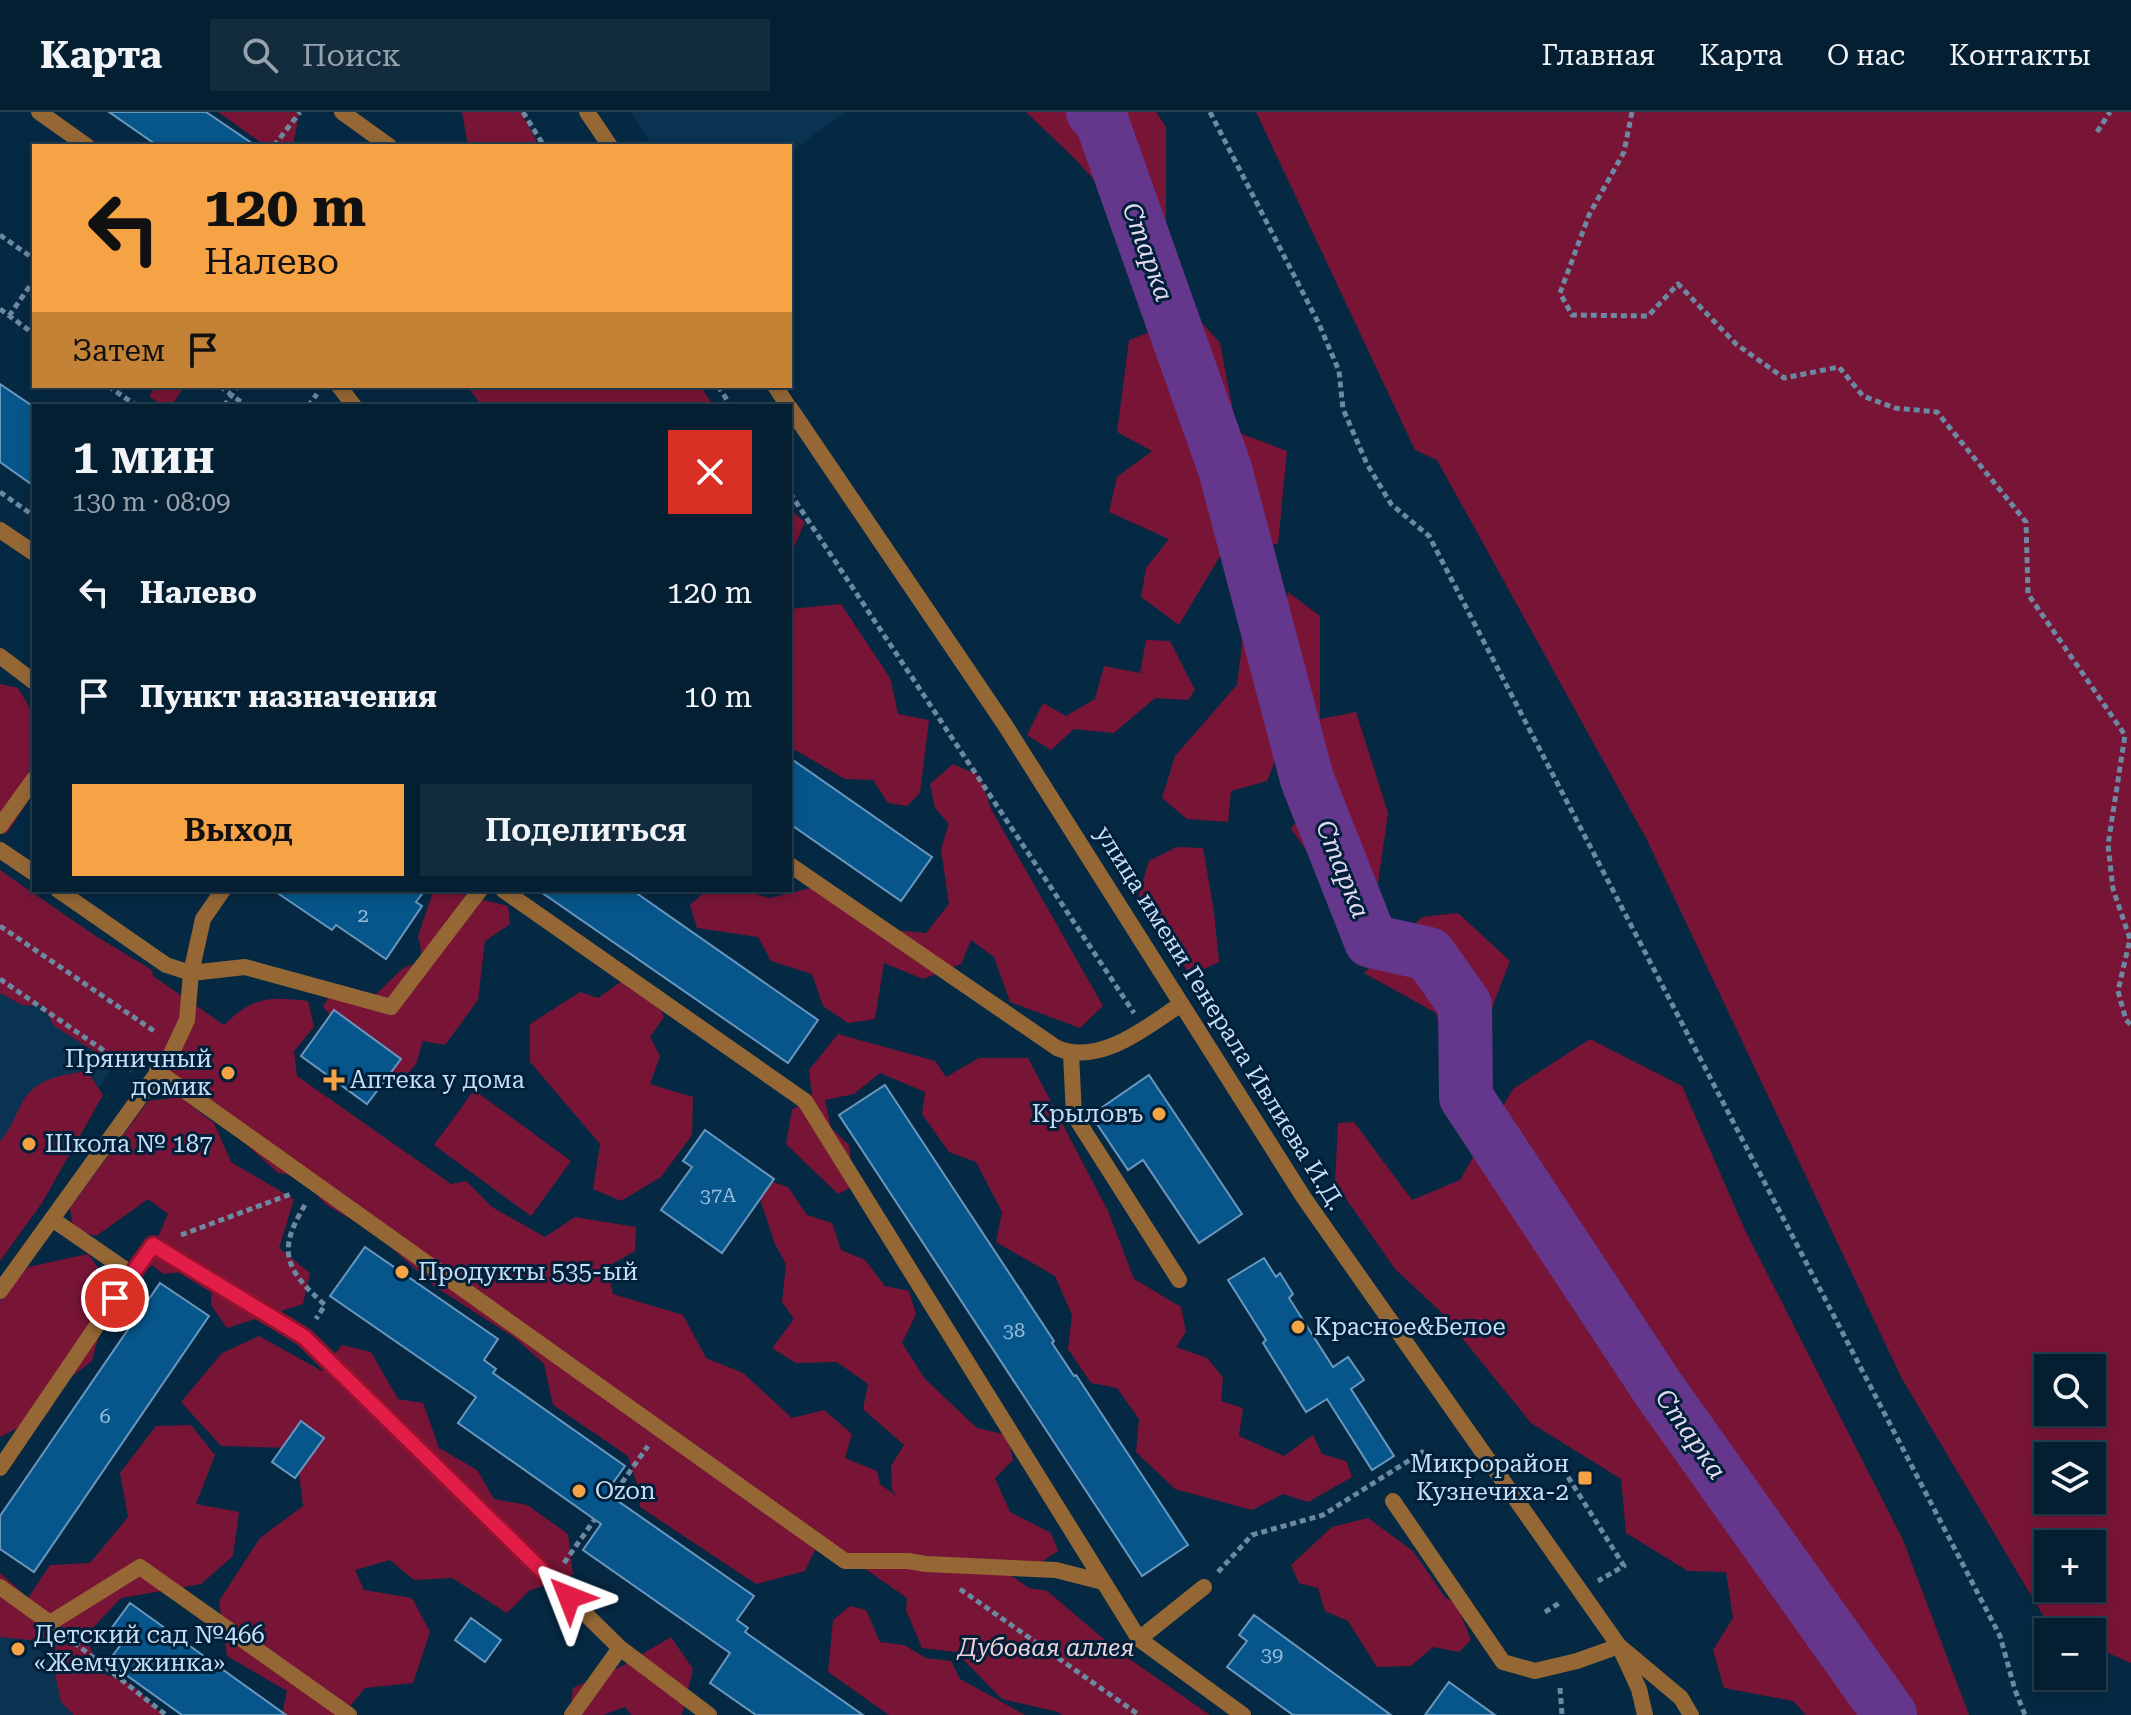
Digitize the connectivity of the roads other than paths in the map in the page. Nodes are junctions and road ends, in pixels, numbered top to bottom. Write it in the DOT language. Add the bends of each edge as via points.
graph roads {
  1 [pos="39,112"];
  2 [pos="342,112"];
  3 [pos="587,112"];
  4 [pos="84,144"];
  5 [pos="386,144"];
  6 [pos="609,144"];
  7 [pos="792,411"];
  8 [pos="0,530"];
  9 [pos="32,552"];
  10 [pos="0,656"];
  11 [pos="32,680"];
  12 [pos="32,782"];
  13 [pos="0,826"];
  14 [pos="0,850"];
  15 [pos="792,866"];
  16 [pos="32,872"];
  17 [pos="61,892"];
  18 [pos="222,892"];
  19 [pos="478,892"];
  20 [pos="506,892"];
  21 [pos="191,973"];
  22 [pos="1181,1004"];
  23 [pos="1071,1054"];
  24 [pos="157,1071"];
  25 [pos="52,1219"];
  26 [pos="132,1274"];
  27 [pos="1179,1280"];
  28 [pos="0,1291"];
  29 [pos="0,1468"];
  30 [pos="1393,1501"];
  31 [pos="1103,1582"];
  32 [pos="0,1587"];
  33 [pos="1204,1587"];
  34 [pos="1139,1639"];
  35 [pos="1619,1646"];
  36 [pos="620,1648"];
  37 [pos="349,1715"];
  38 [pos="572,1715"];
  39 [pos="709,1715"];
  40 [pos="1243,1715"];
  41 [pos="1645,1715"];
  42 [pos="1691,1715"];
  1 -- 4 [label="street"];
  2 -- 5 [label="street"];
  3 -- 6 [label="street"];
  7 -- 22 [label="street, улица имени Генерала Ивлиева И.Д." via="967,666"];
  8 -- 9 [label="street"];
  10 -- 11 [label="street"];
  12 -- 13 [label="street"];
  14 -- 16 [label="street"];
  15 -- 23 [label="street"];
  17 -- 21 [label="street" via="166,965"];
  18 -- 21 [label="street" via="203,919"];
  19 -- 21 [label="street" via="391,1007 245,967"];
  20 -- 31 [label="street" via="805,1101"];
  21 -- 24 [label="street" via="187,1020"];
  22 -- 23 [label="street" via="1100,1050"];
  22 -- 35 [label="street, улица имени Генерала Ивлиева И.Д." via="1304,1198"];
  23 -- 27 [label="street" via="1074,1115"];
  24 -- 25 [label="street"];
  24 -- 31 [label="street" via="845,1561 1056,1570"];
  25 -- 26 [label="street"];
  25 -- 28 [label="street"];
  26 -- 29 [label="street"];
  26 -- 36 [label="street" via="153,1245 304,1337"];
  30 -- 35 [label="street" via="1503,1662 1535,1671"];
  31 -- 34 [label="street"];
  32 -- 37 [label="street" via="50,1623 140,1567"];
  33 -- 34 [label="street"];
  34 -- 40 [label="street"];
  35 -- 41 [label="street"];
  35 -- 42 [label="street" via="1681,1698"];
  36 -- 38 [label="street"];
  36 -- 39 [label="street"];
}
